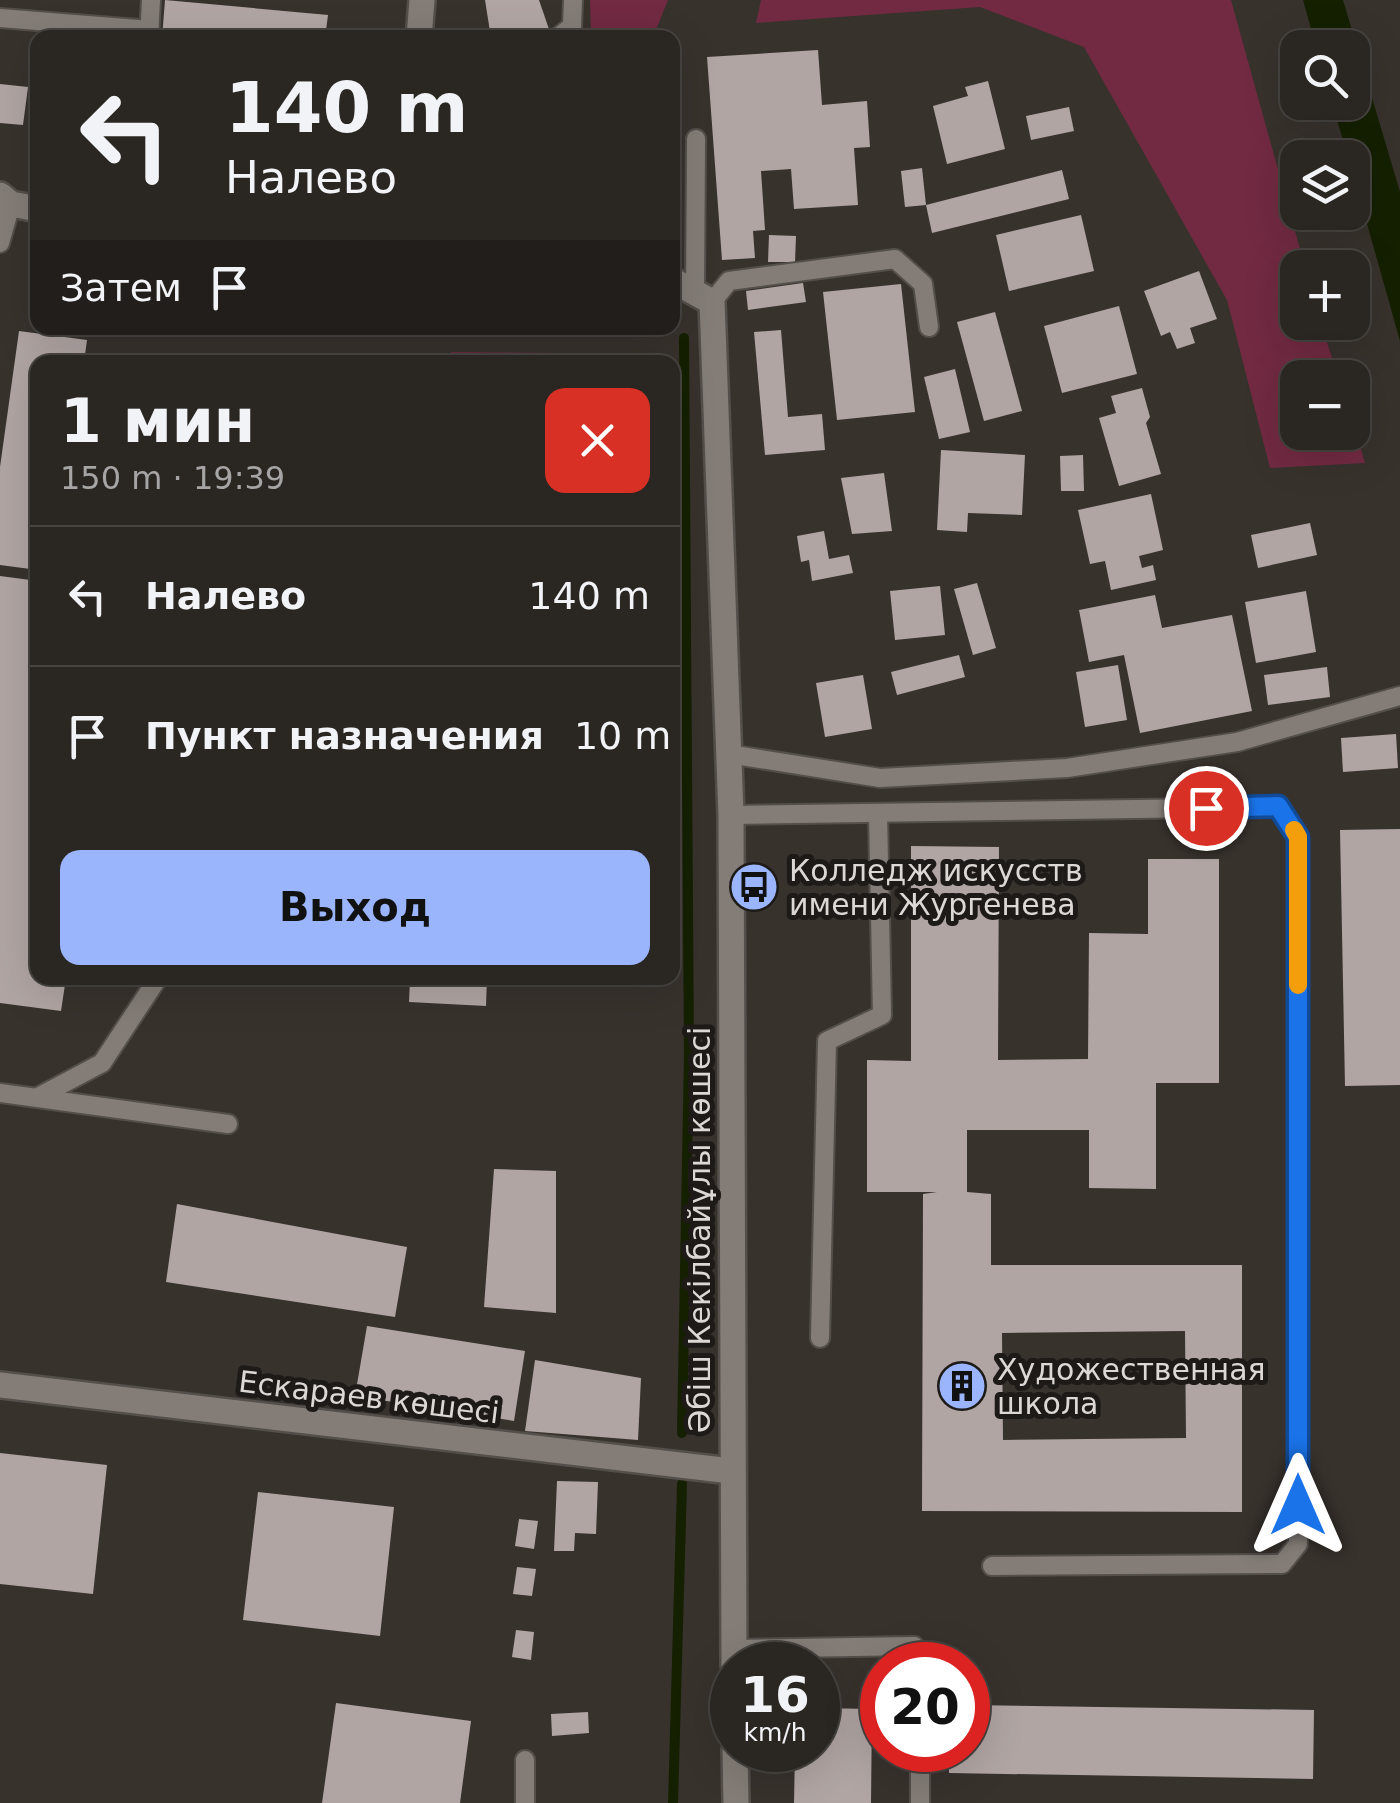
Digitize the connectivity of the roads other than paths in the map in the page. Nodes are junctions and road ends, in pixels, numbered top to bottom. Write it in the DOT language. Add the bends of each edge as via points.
graph roads {
  1 [pos="151,0"];
  2 [pos="422,0"];
  3 [pos="573,0"];
  4 [pos="0,18"];
  5 [pos="112,30"];
  6 [pos="149,30"];
  7 [pos="419,30"];
  8 [pos="567,30"];
  9 [pos="696,139"];
  10 [pos="5,200"];
  11 [pos="30,207"];
  12 [pos="0,243"];
  13 [pos="693,291"];
  14 [pos="929,327"];
  15 [pos="1400,696"];
  16 [pos="729,754"];
  17 [pos="878,813"];
  18 [pos="731,815"];
  19 [pos="153,985"];
  20 [pos="0,1093"];
  21 [pos="37,1097"];
  22 [pos="228,1124"];
  23 [pos="820,1338"];
  24 [pos="0,1385"];
  25 [pos="731,1471"];
  26 [pos="992,1566"];
  27 [pos="734,1642"];
  28 [pos="526,1760"];
  29 [pos="736,1772"];
  30 [pos="920,1772"];
  31 [pos="524,1803"];
  32 [pos="736,1803"];
  33 [pos="920,1803"];
  1 -- 6 [label="lane"];
  2 -- 7 [label="street"];
  3 -- 8 [label="lane"];
  4 -- 5 [label="lane"];
  9 -- 13 [label="lane"];
  10 -- 11 [label="street"];
  10 -- 12 [label="lane"];
  13 -- 14 [label="lane" via="895,259 923,284"];
  13 -- 16 [label="street, Әбіш Кекілбайұлы көшесі"];
  15 -- 16 [label="lane" via="1237,742 1067,768 880,778"];
  16 -- 18 [label="street, Әбіш Кекілбайұлы көшесі"];
  17 -- 18 [label="lane"];
  17 -- 23 [label="lane" via="882,1015 826,1041"];
  17 -- 26 [label="lane" via="1278,806 1298,837 1298,1544 1282,1564"];
  18 -- 25 [label="street, Әбіш Кекілбайұлы көшесі"];
  19 -- 21 [label="lane" via="102,1062"];
  20 -- 21 [label="lane"];
  21 -- 22 [label="lane"];
  24 -- 25 [label="street, Ескараев көшесі"];
  25 -- 27 [label="street, Әбіш Кекілбайұлы көшесі"];
  28 -- 31 [label="lane"];
  29 -- 32 [label="street"];
  30 -- 33 [label="lane"];
}
